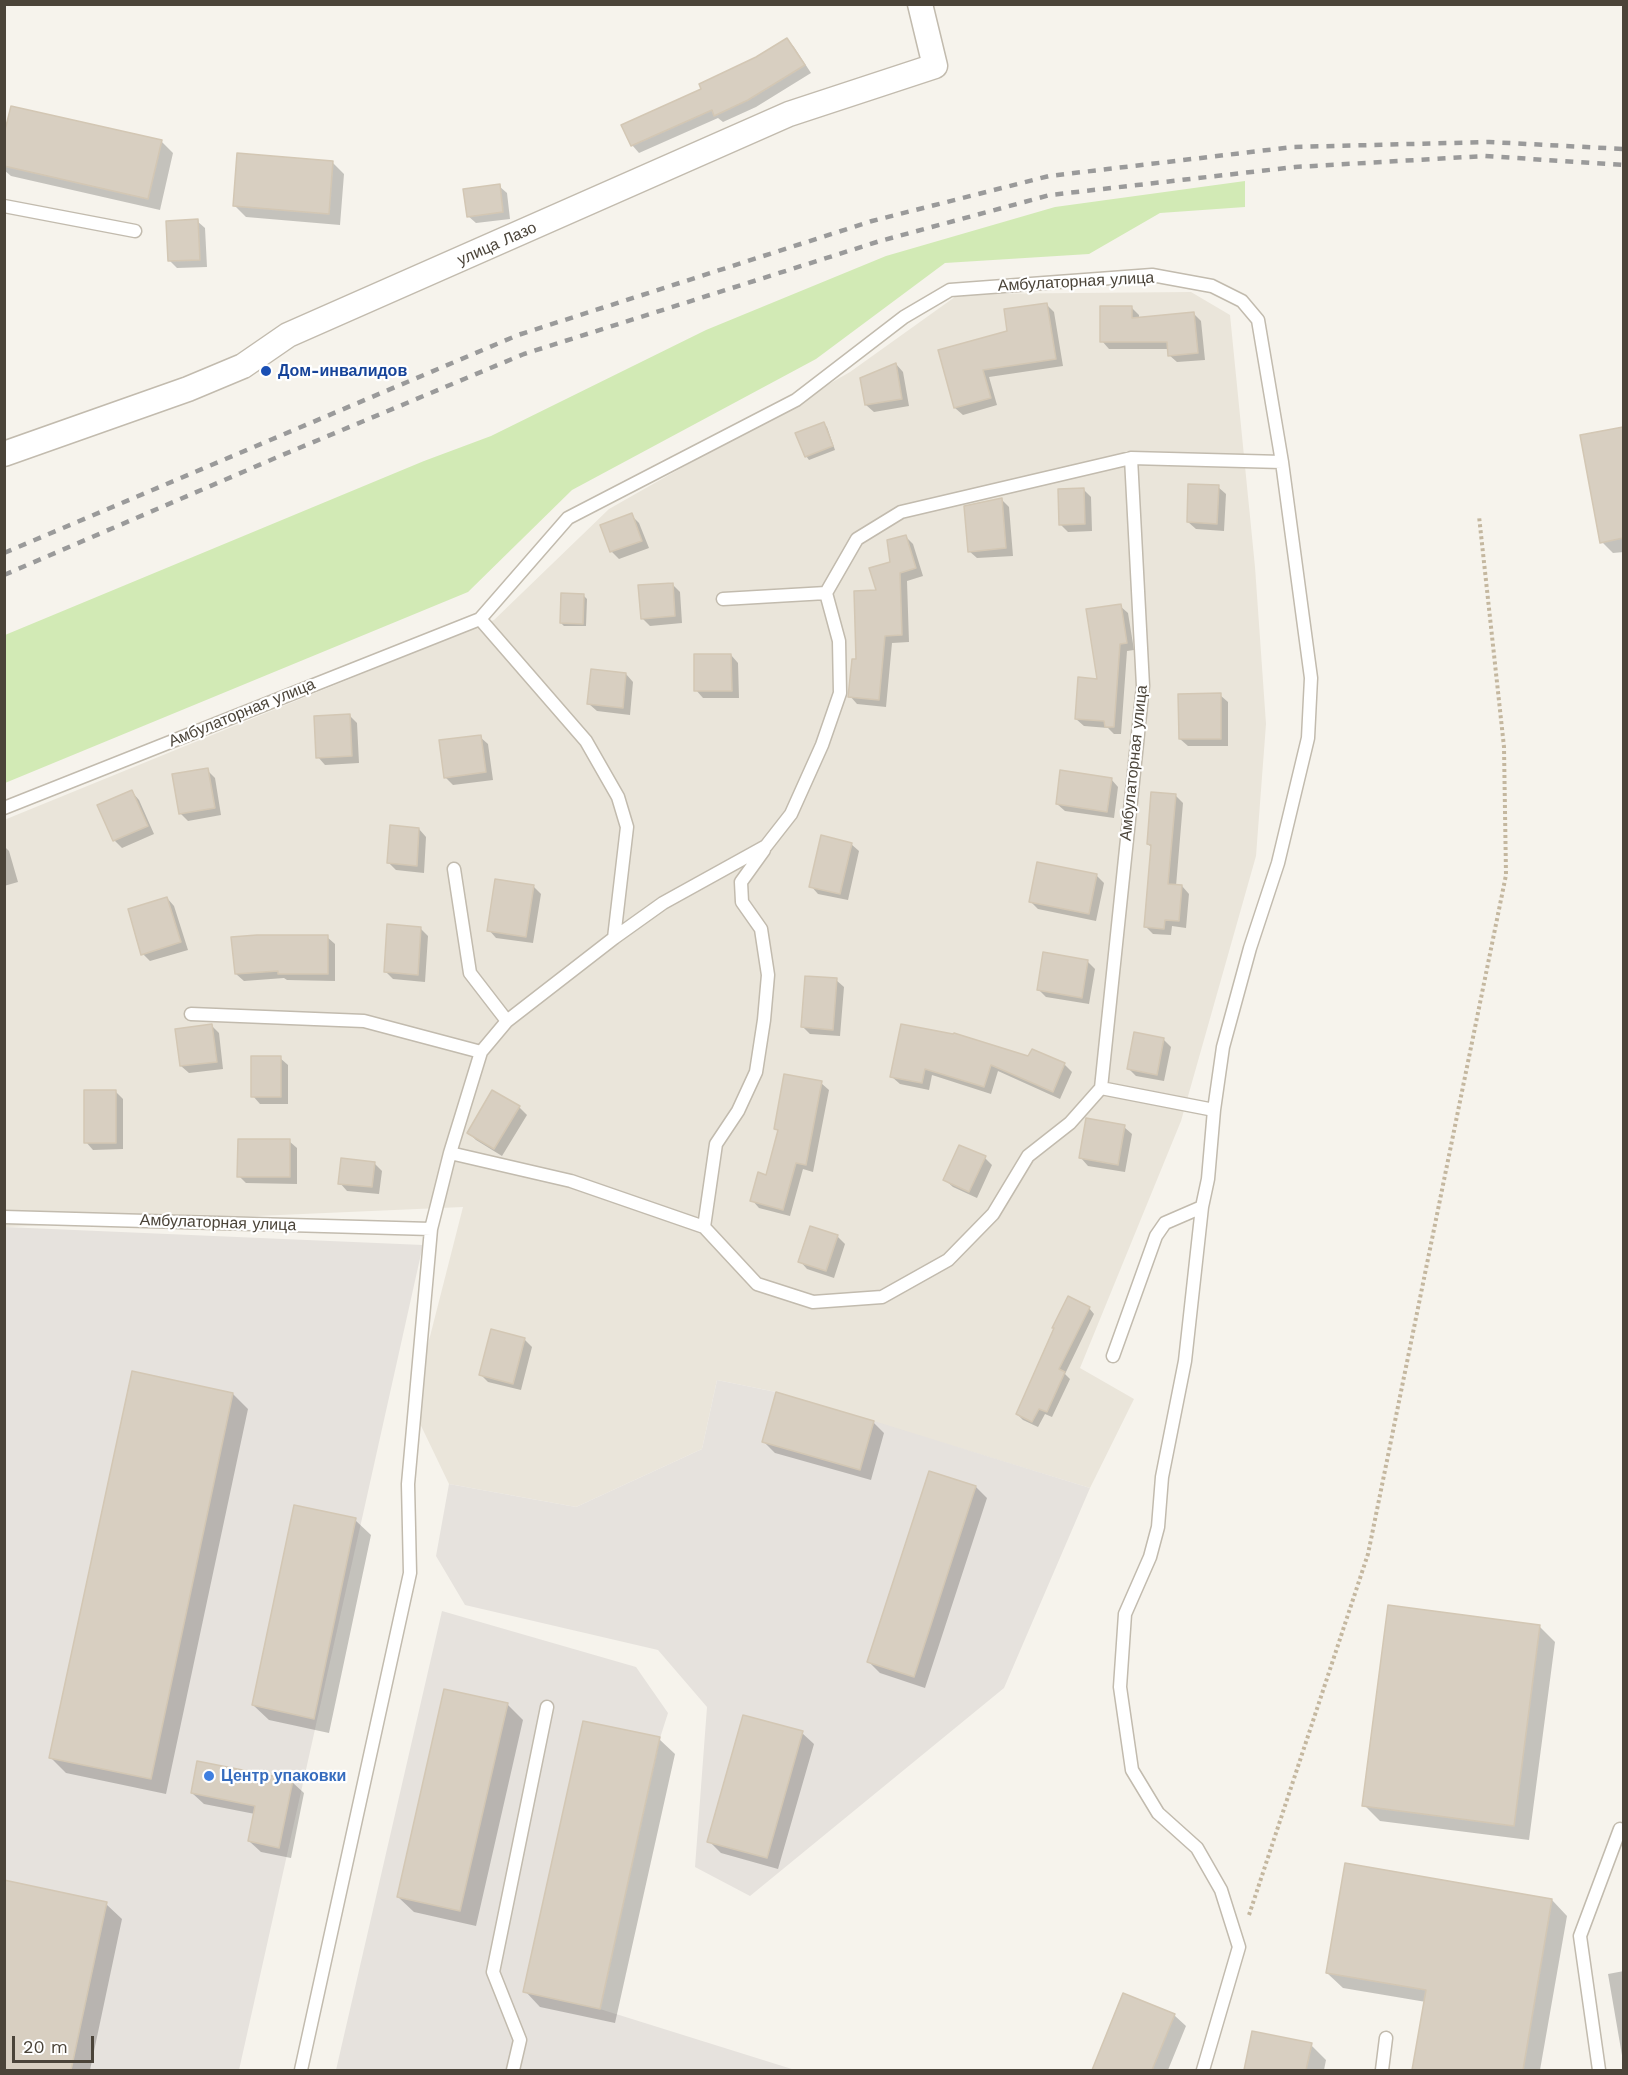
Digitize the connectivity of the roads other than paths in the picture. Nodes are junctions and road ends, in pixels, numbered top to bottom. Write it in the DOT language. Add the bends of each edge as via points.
graph roads {
  1 [pos="920,4"];
  2 [pos="4,206"];
  3 [pos="135,231"];
  4 [pos="4,454"];
  5 [pos="1131,458"];
  6 [pos="1282,462"];
  7 [pos="826,593"];
  8 [pos="723,599"];
  9 [pos="480,619"];
  10 [pos="4,808"];
  11 [pos="766,846"];
  12 [pos="454,868"];
  13 [pos="614,938"];
  14 [pos="191,1014"];
  15 [pos="507,1022"];
  16 [pos="481,1052"];
  17 [pos="1101,1088"];
  18 [pos="1214,1110"];
  19 [pos="450,1153"];
  20 [pos="1202,1207"];
  21 [pos="4,1217"];
  22 [pos="704,1227"];
  23 [pos="431,1229"];
  24 [pos="1113,1356"];
  25 [pos="547,1707"];
  26 [pos="1620,1829"];
  27 [pos="1386,2038"];
  28 [pos="301,2070"];
  29 [pos="513,2070"];
  30 [pos="1203,2070"];
  31 [pos="1382,2070"];
  32 [pos="1599,2070"];
  1 -- 4 [label="street, улица Лазо" via="935,66 789,114 288,336 243,366"];
  2 -- 3 [label="lane"];
  5 -- 6 [label="lane"];
  5 -- 7 [label="lane" via="901,512 857,539"];
  5 -- 17 [label="lane, Амбулаторная улица" via="1143,686"];
  6 -- 9 [label="lane, Амбулаторная улица" via="1258,320 1242,301 1212,286 1152,275 950,290 904,317 796,400 568,518"];
  6 -- 18 [label="lane, Амбулаторная улица" via="1311,678 1308,738 1278,863 1223,1047"];
  7 -- 8 [label="lane"];
  7 -- 11 [label="lane" via="839,641 840,693 791,814"];
  9 -- 10 [label="lane, Амбулаторная улица"];
  9 -- 13 [label="lane" via="586,741 618,797 627,827"];
  11 -- 13 [label="lane" via="663,903"];
  11 -- 22 [label="lane" via="741,882 742,902 761,929 768,975 756,1072 716,1144"];
  12 -- 15 [label="lane" via="470,973"];
  13 -- 15 [label="lane"];
  14 -- 16 [label="lane" via="364,1021"];
  15 -- 16 [label="lane"];
  16 -- 19 [label="lane"];
  17 -- 18 [label="lane"];
  17 -- 22 [label="lane" via="1070,1123 1028,1156 993,1214 948,1260 882,1297 813,1302 757,1284"];
  18 -- 20 [label="lane, Амбулаторная улица"];
  19 -- 22 [label="lane" via="572,1180"];
  19 -- 23 [label="lane"];
  20 -- 24 [label="lane" via="1165,1223 1156,1236"];
  20 -- 30 [label="lane, Амбулаторная улица" via="1185,1361 1162,1476 1158,1527 1150,1557 1125,1614 1120,1687 1132,1770 1158,1813 1197,1848 1221,1890 1239,1947"];
  21 -- 23 [label="lane, Амбулаторная улица"];
  23 -- 28 [label="lane" via="408,1484 410,1573"];
  25 -- 29 [label="lane" via="493,1972 520,2040"];
  26 -- 32 [label="lane" via="1580,1936"];
  27 -- 31 [label="lane"];
}
